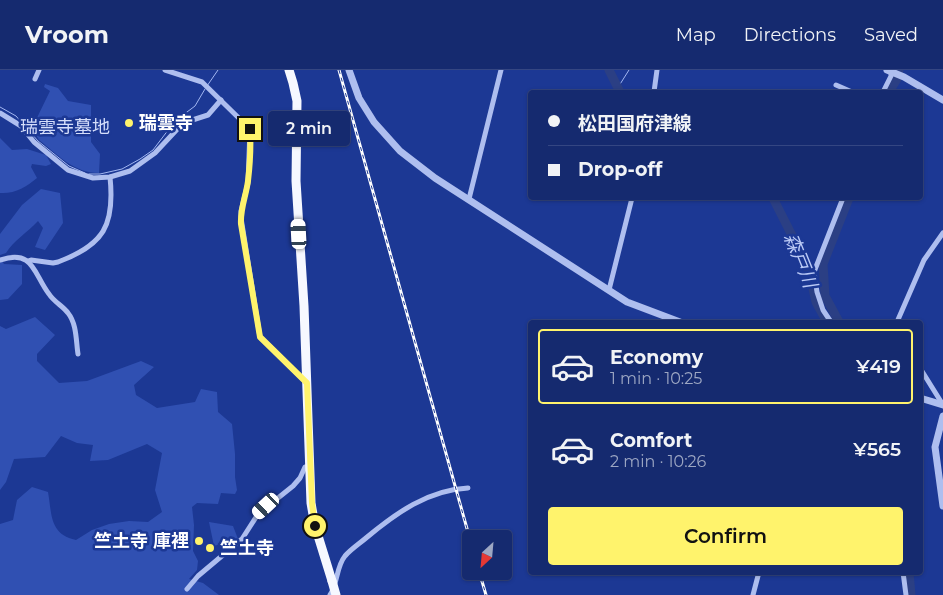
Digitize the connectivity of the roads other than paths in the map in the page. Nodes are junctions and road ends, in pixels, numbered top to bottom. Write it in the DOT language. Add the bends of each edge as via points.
graph roads {
  1 [pos="38,70"];
  2 [pos="165,70"];
  3 [pos="288,70"];
  4 [pos="348,70"];
  5 [pos="501,70"];
  6 [pos="657,70"];
  7 [pos="889,70"];
  8 [pos="35,80"];
  9 [pos="836,85"];
  10 [pos="654,90"];
  11 [pos="847,90"];
  12 [pos="884,90"];
  13 [pos="221,100"];
  14 [pos="943,100"];
  15 [pos="0,113"];
  16 [pos="110,177"];
  17 [pos="468,199"];
  18 [pos="632,200"];
  19 [pos="842,200"];
  20 [pos="943,233"];
  21 [pos="0,260"];
  22 [pos="28,261"];
  23 [pos="609,290"];
  24 [pos="675,320"];
  25 [pos="830,320"];
  26 [pos="898,320"];
  27 [pos="78,354"];
  28 [pos="923,373"];
  29 [pos="307,383"];
  30 [pos="923,399"];
  31 [pos="943,406"];
  32 [pos="943,416"];
  33 [pos="310,465"];
  34 [pos="468,488"];
  35 [pos="943,506"];
  36 [pos="327,567"];
  37 [pos="339,568"];
  38 [pos="758,575"];
  39 [pos="904,575"];
  40 [pos="187,589"];
  41 [pos="330,595"];
  42 [pos="336,595"];
  43 [pos="753,595"];
  44 [pos="906,595"];
  1 -- 8 [label="street"];
  2 -- 13 [label="street" via="206,85"];
  3 -- 29 [label="main road" via="297,101 296,181"];
  4 -- 17 [label="street" via="359,98 374,122 400,151"];
  5 -- 17 [label="street"];
  6 -- 10 [label="street"];
  7 -- 12 [label="street" via="891,76"];
  7 -- 14 [label="street"];
  9 -- 11 [label="street"];
  13 -- 16 [label="street" via="208,115 183,123 155,153 130,171"];
  13 -- 29 [label="street" via="250,129 248,183 241,218 260,337"];
  15 -- 16 [label="street" via="21,126 34,142 68,170 93,178"];
  16 -- 22 [label="street" via="112,198 108,218 93,244 58,262"];
  17 -- 23 [label="street"];
  18 -- 23 [label="street"];
  19 -- 25 [label="street" via="814,272 817,292"];
  20 -- 26 [label="street" via="924,260"];
  21 -- 22 [label="street" via="17,257"];
  22 -- 27 [label="street" via="50,296 72,319"];
  23 -- 24 [label="street" via="627,302"];
  28 -- 31 [label="street"];
  29 -- 33 [label="main road"];
  30 -- 31 [label="street"];
  32 -- 35 [label="street" via="935,447"];
  33 -- 36 [label="main road" via="315,526"];
  33 -- 40 [label="street" via="294,486 258,514 242,539"];
  34 -- 37 [label="street" via="442,491 398,513 345,556"];
  36 -- 37 [label="street"];
  36 -- 42 [label="main road, bridge"];
  37 -- 41 [label="street"];
  38 -- 43 [label="street"];
  39 -- 44 [label="street"];
}
